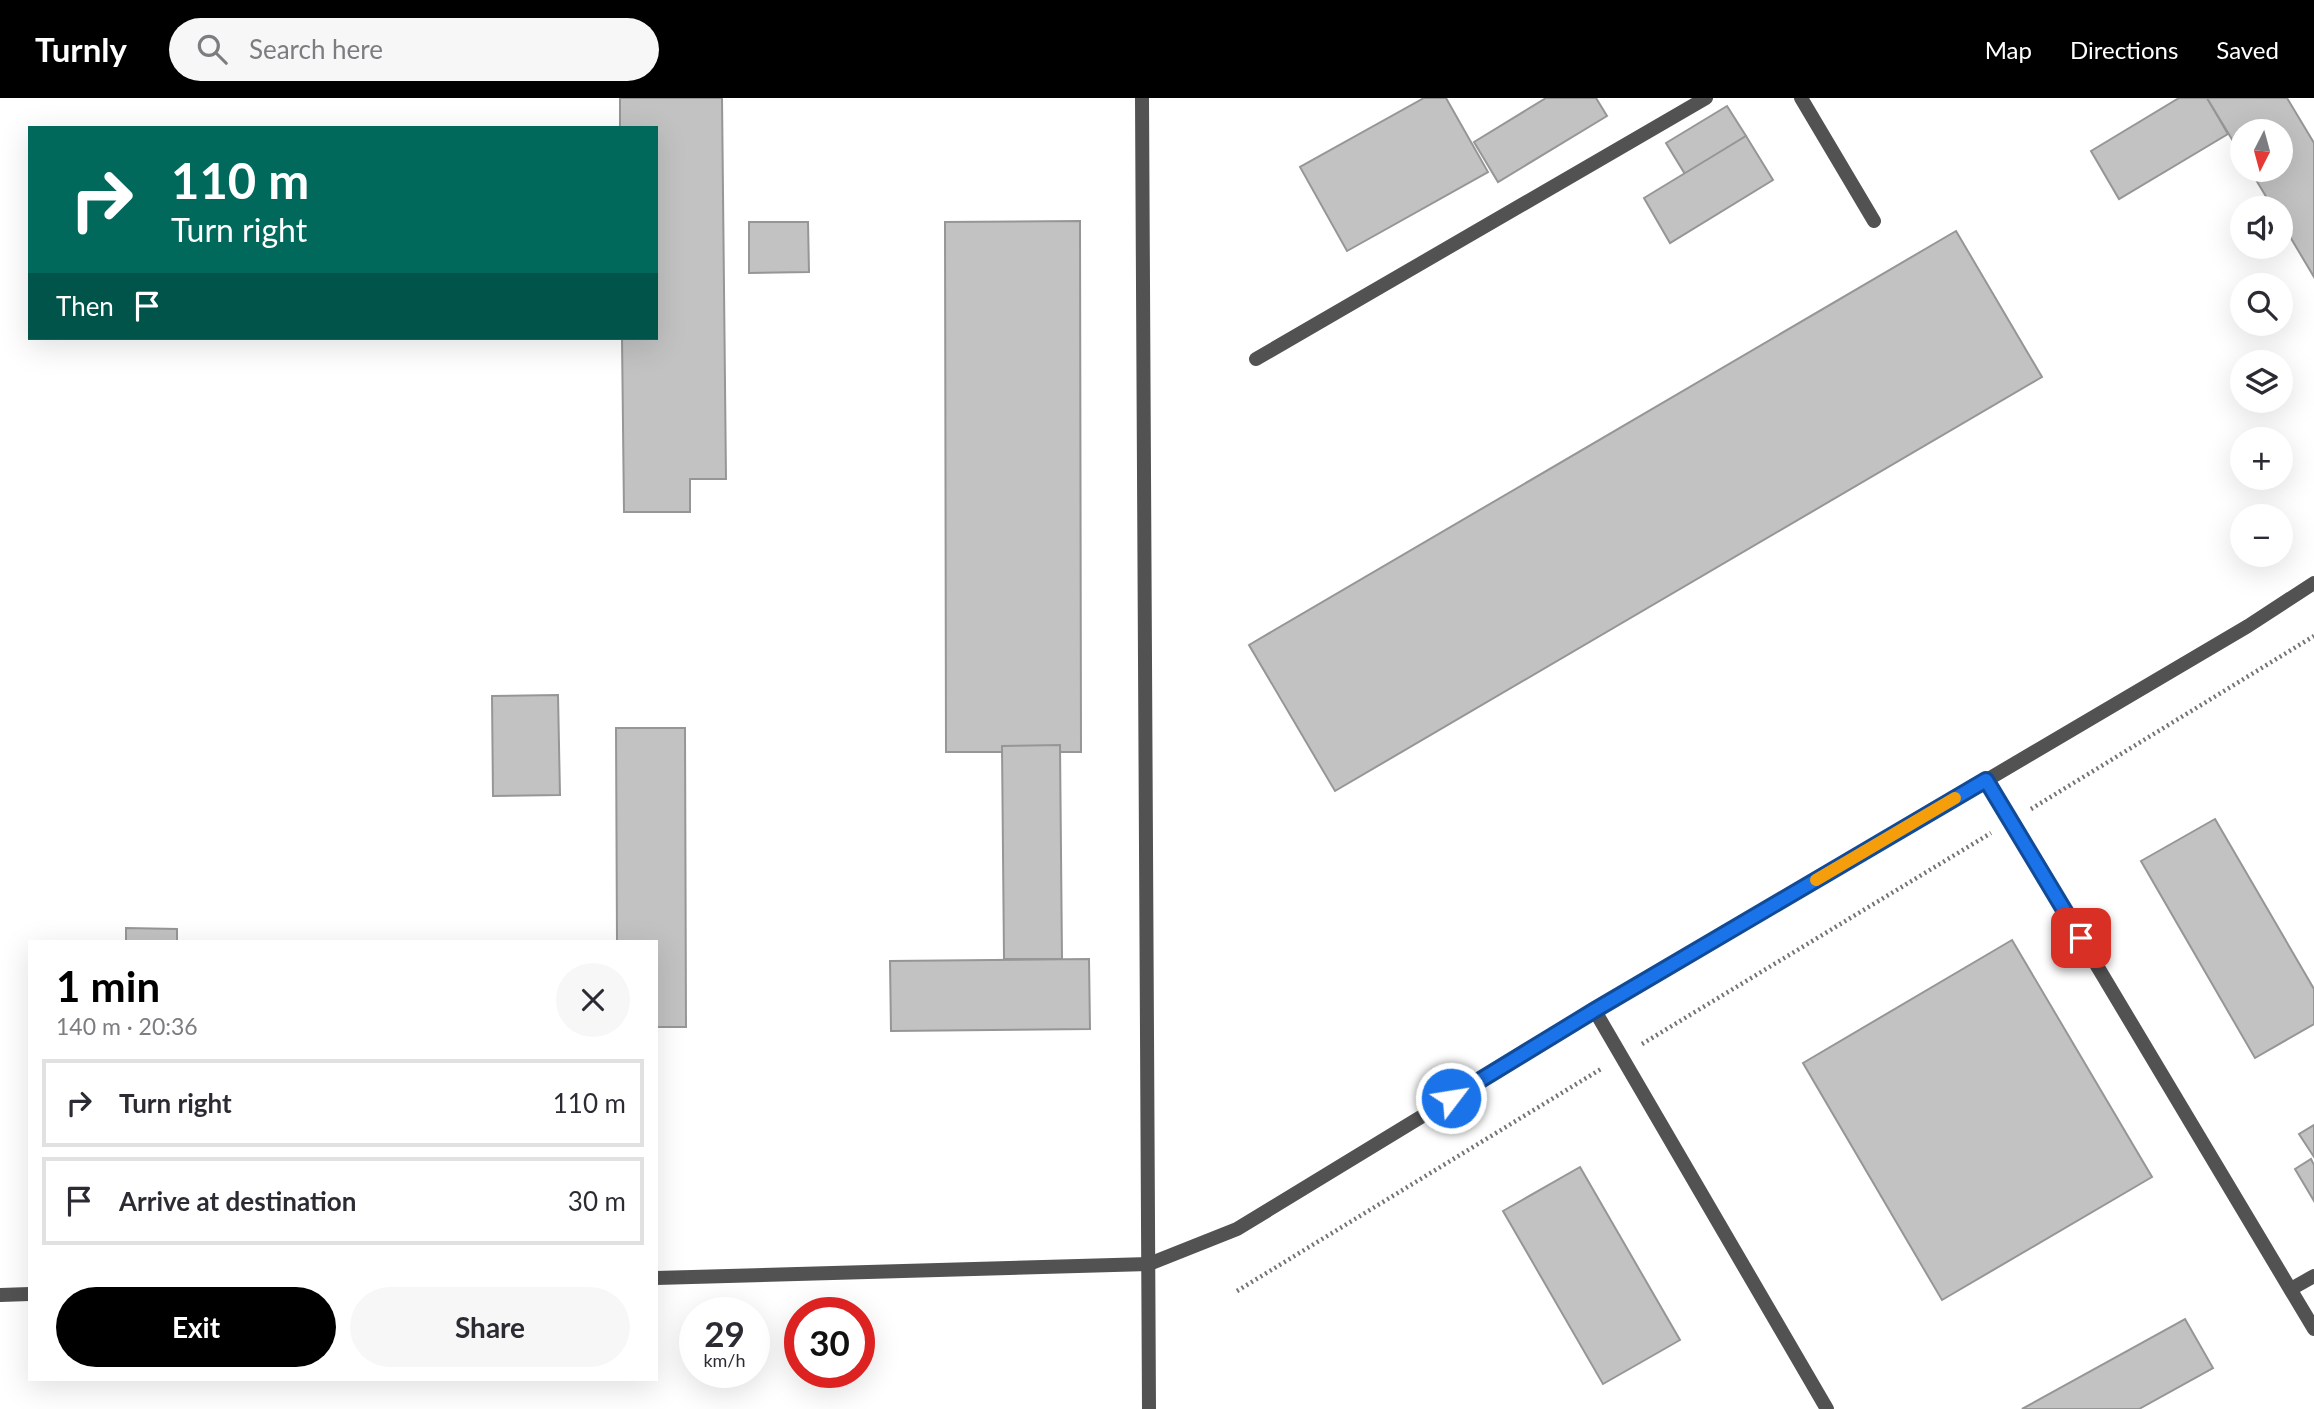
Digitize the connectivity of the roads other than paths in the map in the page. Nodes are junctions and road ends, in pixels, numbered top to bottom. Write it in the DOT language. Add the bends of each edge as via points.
graph roads {
  1 [pos="1142,98"];
  2 [pos="1706,98"];
  3 [pos="1801,98"];
  4 [pos="1874,222"];
  5 [pos="1256,359"];
  6 [pos="2314,583"];
  7 [pos="1986,780"];
  8 [pos="1595,1010"];
  9 [pos="1149,1264"];
  10 [pos="2314,1276"];
  11 [pos="658,1278"];
  12 [pos="2291,1289"];
  13 [pos="28,1294"];
  14 [pos="0,1295"];
  15 [pos="2314,1329"];
  16 [pos="1149,1409"];
  17 [pos="1828,1409"];
  1 -- 9 [label="street"];
  2 -- 5 [label="street"];
  3 -- 4 [label="street"];
  6 -- 7 [label="street"];
  7 -- 8 [label="street"];
  7 -- 12 [label="street"];
  8 -- 9 [label="street" via="1237,1229"];
  8 -- 17 [label="street"];
  9 -- 11 [label="street"];
  9 -- 16 [label="street"];
  10 -- 12 [label="street"];
  12 -- 15 [label="street"];
  13 -- 14 [label="street"];
}
